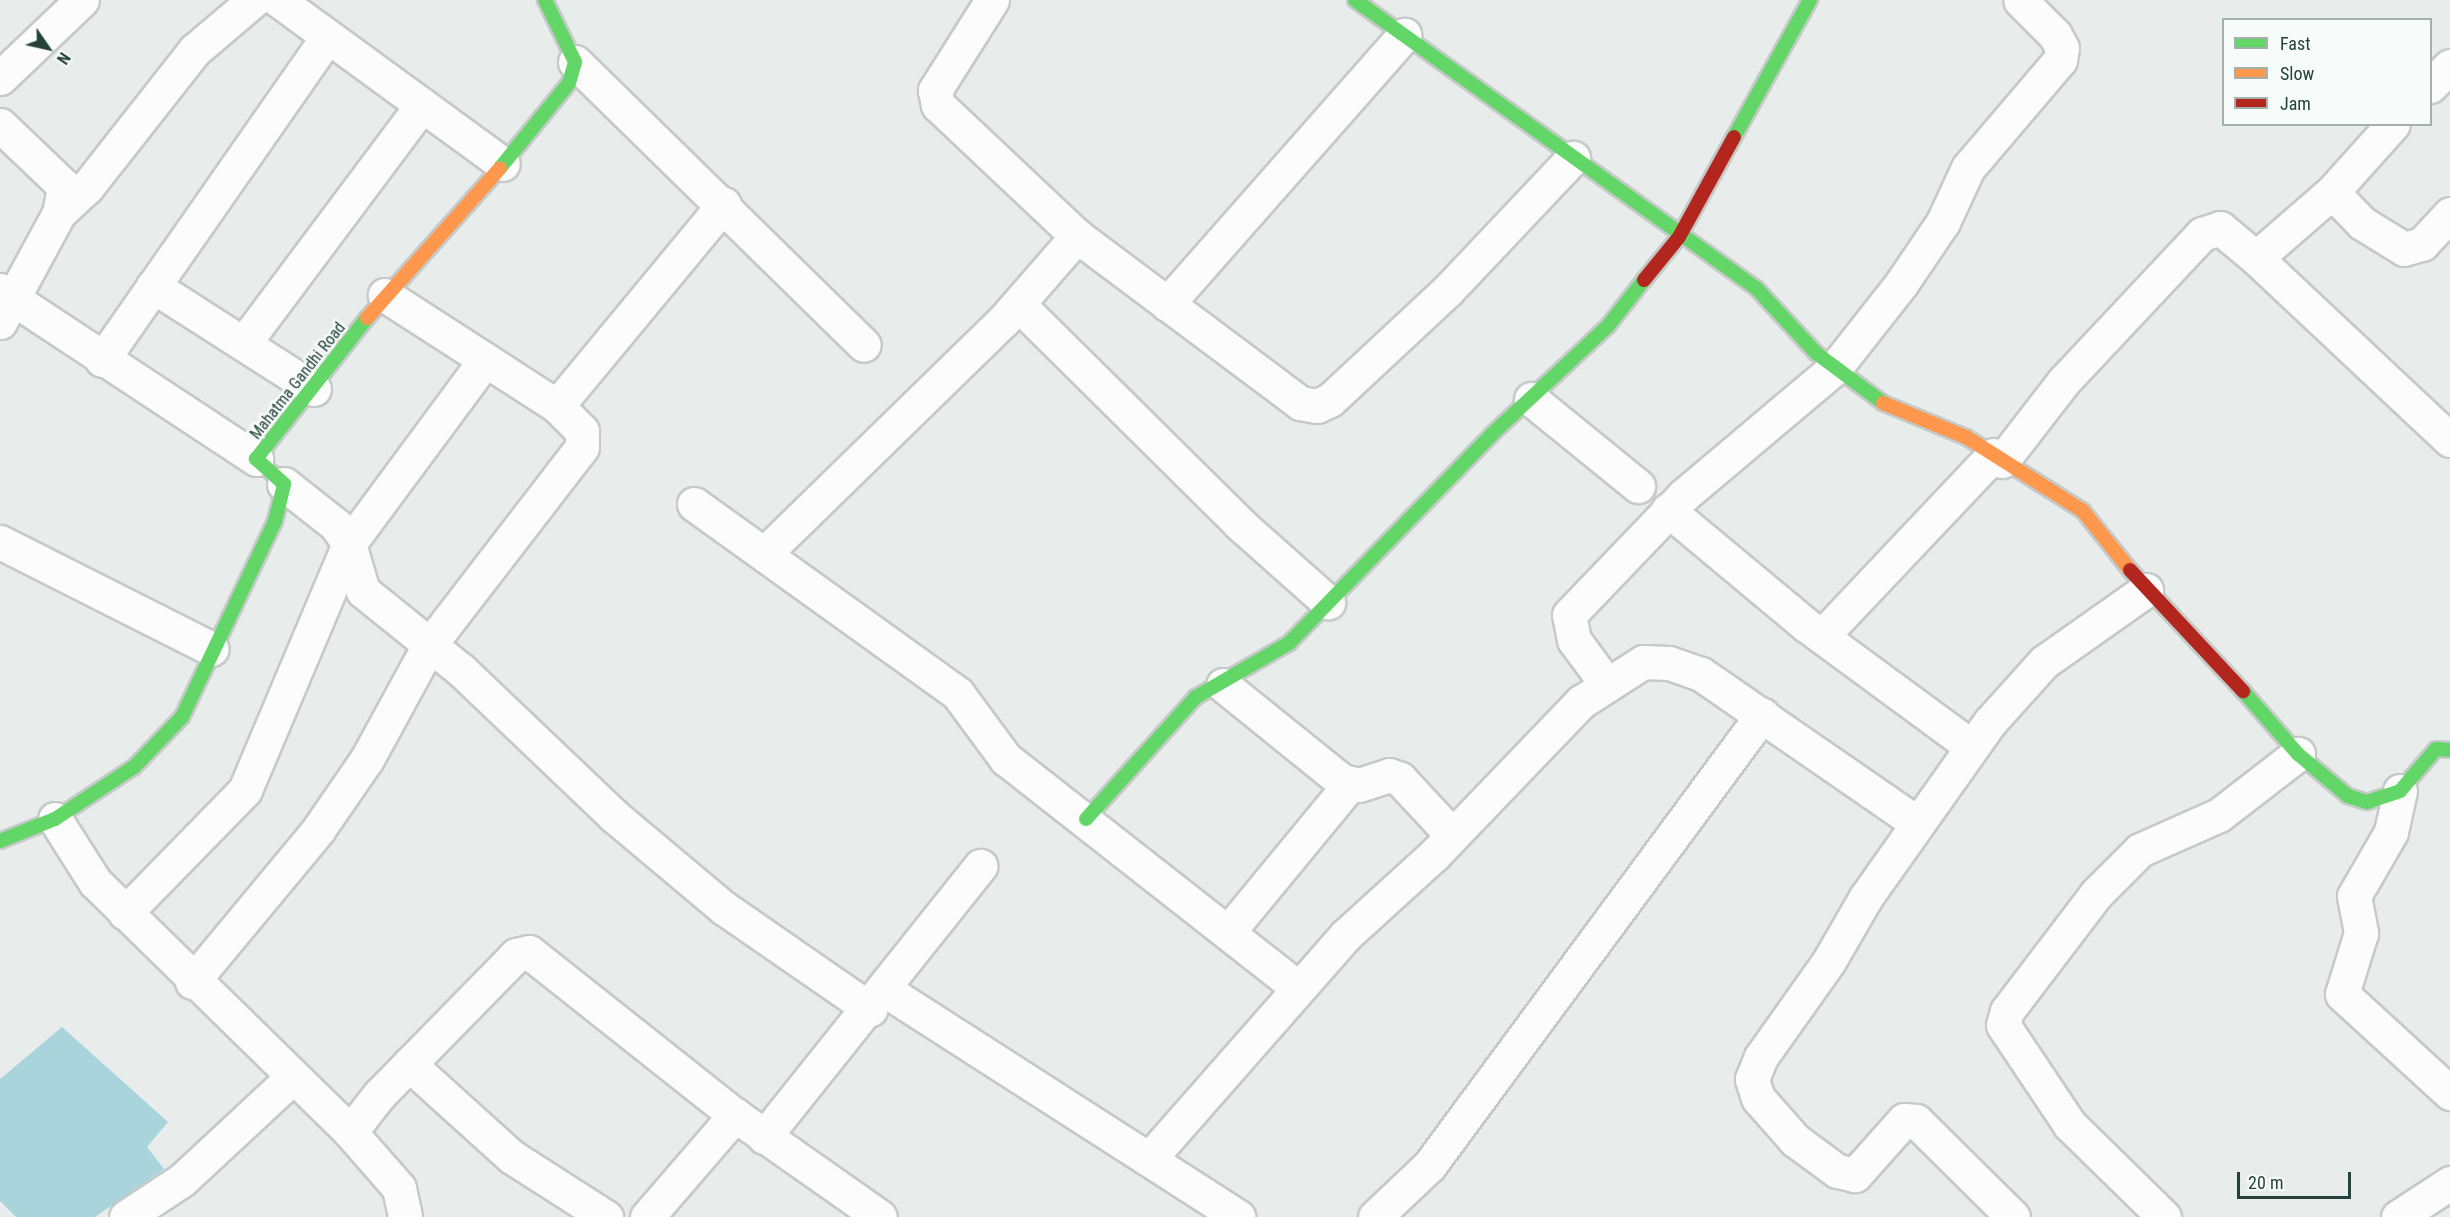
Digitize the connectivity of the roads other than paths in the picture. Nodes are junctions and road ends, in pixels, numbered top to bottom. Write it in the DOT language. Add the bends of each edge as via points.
graph roads {
  1 [pos="82,0"];
  2 [pos="255,0"];
  3 [pos="278,0"];
  4 [pos="545,0"];
  5 [pos="992,0"];
  6 [pos="1355,0"];
  7 [pos="1810,0"];
  8 [pos="2020,0"];
  9 [pos="1404,35"];
  10 [pos="327,37"];
  11 [pos="575,62"];
  12 [pos="2450,66"];
  13 [pos="0,78"];
  14 [pos="2432,84"];
  15 [pos="422,105"];
  16 [pos="0,125"];
  17 [pos="2391,126"];
  18 [pos="1573,158"];
  19 [pos="503,164"];
  20 [pos="2332,192"];
  21 [pos="724,204"];
  22 [pos="59,213"];
  23 [pos="2450,214"];
  24 [pos="1077,236"];
  25 [pos="1678,237"];
  26 [pos="2256,258"];
  27 [pos="153,286"];
  28 [pos="385,295"];
  29 [pos="4,304"];
  30 [pos="1018,304"];
  31 [pos="1167,304"];
  32 [pos="244,343"];
  33 [pos="864,345"];
  34 [pos="102,360"];
  35 [pos="485,360"];
  36 [pos="1835,368"];
  37 [pos="314,389"];
  38 [pos="1531,399"];
  39 [pos="558,406"];
  40 [pos="2450,440"];
  41 [pos="1997,458"];
  42 [pos="256,459"];
  43 [pos="284,484"];
  44 [pos="1638,486"];
  45 [pos="694,504"];
  46 [pos="1668,510"];
  47 [pos="0,542"];
  48 [pos="349,544"];
  49 [pos="764,554"];
  50 [pos="2146,590"];
  51 [pos="1328,602"];
  52 [pos="1822,636"];
  53 [pos="428,647"];
  54 [pos="212,649"];
  55 [pos="1605,682"];
  56 [pos="1223,685"];
  57 [pos="1762,716"];
  58 [pos="1972,747"];
  59 [pos="2450,750"];
  60 [pos="2298,754"];
  61 [pos="1351,783"];
  62 [pos="2400,791"];
  63 [pos="55,819"];
  64 [pos="1086,819"];
  65 [pos="1917,823"];
  66 [pos="1452,835"];
  67 [pos="0,841"];
  68 [pos="980,866"];
  69 [pos="125,914"];
  70 [pos="1228,932"];
  71 [pos="192,982"];
  72 [pos="1298,988"];
  73 [pos="878,999"];
  74 [pos="409,1064"];
  75 [pos="293,1077"];
  76 [pos="2450,1093"];
  77 [pos="735,1115"];
  78 [pos="350,1132"];
  79 [pos="764,1137"];
  80 [pos="1150,1158"];
  81 [pos="2450,1183"];
  82 [pos="126,1217"];
  83 [pos="405,1217"];
  84 [pos="606,1217"];
  85 [pos="647,1217"];
  86 [pos="880,1217"];
  87 [pos="1238,1217"];
  88 [pos="1375,1217"];
  89 [pos="2013,1217"];
  90 [pos="2164,1217"];
  91 [pos="2398,1217"];
  1 -- 13 [label="street"];
  2 -- 22 [label="street" via="195,50 87,187"];
  3 -- 10 [label="street"];
  4 -- 11 [label="street"];
  5 -- 24 [label="street" via="934,99"];
  6 -- 9 [label="street"];
  7 -- 25 [label="street"];
  8 -- 36 [label="street" via="2055,35 2062,48 2060,60 1968,168 1932,239"];
  9 -- 18 [label="street"];
  9 -- 31 [label="street"];
  10 -- 15 [label="street"];
  10 -- 27 [label="street"];
  11 -- 19 [label="street, Mahatma Gandhi Road" via="569,83"];
  11 -- 21 [label="street"];
  12 -- 14 [label="street"];
  15 -- 19 [label="street"];
  15 -- 32 [label="street"];
  16 -- 22 [label="street" via="64,186"];
  17 -- 20 [label="street"];
  18 -- 25 [label="street"];
  18 -- 31 [label="street" via="1448,290 1330,400 1317,406 1300,403"];
  19 -- 28 [label="street, Mahatma Gandhi Road"];
  20 -- 23 [label="street" via="2362,223 2404,249 2422,244"];
  20 -- 26 [label="street"];
  21 -- 33 [label="street"];
  21 -- 39 [label="street"];
  22 -- 29 [label="street"];
  24 -- 30 [label="street"];
  24 -- 31 [label="street"];
  25 -- 36 [label="street" via="1757,289"];
  25 -- 38 [label="street" via="1608,326"];
  26 -- 40 [label="street"];
  26 -- 41 [label="street" via="2220,228 2202,234"];
  27 -- 32 [label="street"];
  27 -- 34 [label="street"];
  28 -- 35 [label="street"];
  28 -- 37 [label="street, Mahatma Gandhi Road"];
  29 -- 34 [label="street"];
  30 -- 49 [label="street"];
  30 -- 51 [label="street" via="1239,524"];
  32 -- 37 [label="street"];
  34 -- 42 [label="street"];
  35 -- 39 [label="street"];
  35 -- 48 [label="street"];
  36 -- 41 [label="street" via="1892,410 1966,437"];
  36 -- 46 [label="street"];
  37 -- 42 [label="street, Mahatma Gandhi Road"];
  38 -- 44 [label="street"];
  38 -- 51 [label="street"];
  39 -- 53 [label="street" via="582,431 582,447"];
  41 -- 50 [label="street" via="2083,511"];
  41 -- 52 [label="street"];
  42 -- 43 [label="street, Mahatma Gandhi Road"];
  43 -- 48 [label="street" via="336,525"];
  43 -- 54 [label="street" via="275,521"];
  45 -- 49 [label="street"];
  46 -- 52 [label="street"];
  46 -- 55 [label="street" via="1569,615 1574,640"];
  47 -- 54 [label="street"];
  48 -- 53 [label="street" via="363,591"];
  48 -- 69 [label="street" via="245,790"];
  49 -- 64 [label="street" via="958,694 1006,759"];
  50 -- 58 [label="street" via="2108,612 2044,662"];
  50 -- 60 [label="street"];
  51 -- 56 [label="street" via="1289,643"];
  52 -- 58 [label="street"];
  53 -- 71 [label="street" via="367,759 318,830"];
  53 -- 73 [label="street" via="461,670 613,815 724,908"];
  54 -- 63 [label="street" via="182,717 134,767"];
  55 -- 57 [label="street" via="1643,662 1669,663 1701,674"];
  55 -- 66 [label="street"];
  56 -- 61 [label="street" via="1307,756"];
  56 -- 64 [label="street" via="1196,696"];
  57 -- 65 [label="street"];
  57 -- 88 [label="street" via="1429,1166"];
  58 -- 65 [label="street"];
  59 -- 62 [label="street" via="2436,749"];
  60 -- 62 [label="street" via="2348,796 2367,802"];
  60 -- 90 [label="street" via="2219,815 2140,849 2097,894 2007,1011 2003,1025 2070,1125"];
  61 -- 66 [label="street" via="1389,775 1401,779"];
  61 -- 70 [label="street"];
  62 -- 76 [label="street" via="2391,832 2354,896 2361,933 2342,994"];
  63 -- 67 [label="street"];
  63 -- 69 [label="street" via="95,882"];
  64 -- 70 [label="street"];
  65 -- 89 [label="street" via="1761,1057 1752,1079 1758,1098 1795,1140 1837,1171 1855,1175 1904,1120 1916,1121"];
  66 -- 72 [label="street"];
  68 -- 73 [label="street"];
  69 -- 71 [label="street"];
  70 -- 72 [label="street"];
  71 -- 75 [label="street"];
  72 -- 80 [label="street"];
  73 -- 79 [label="street"];
  73 -- 80 [label="street"];
  74 -- 77 [label="street" via="516,955 529,952"];
  74 -- 78 [label="street"];
  74 -- 84 [label="street" via="512,1157"];
  75 -- 78 [label="street"];
  75 -- 82 [label="street" via="182,1180"];
  77 -- 79 [label="street"];
  77 -- 85 [label="street"];
  78 -- 83 [label="street" via="399,1188"];
  79 -- 86 [label="street"];
  80 -- 87 [label="street"];
  81 -- 91 [label="street"];
}
